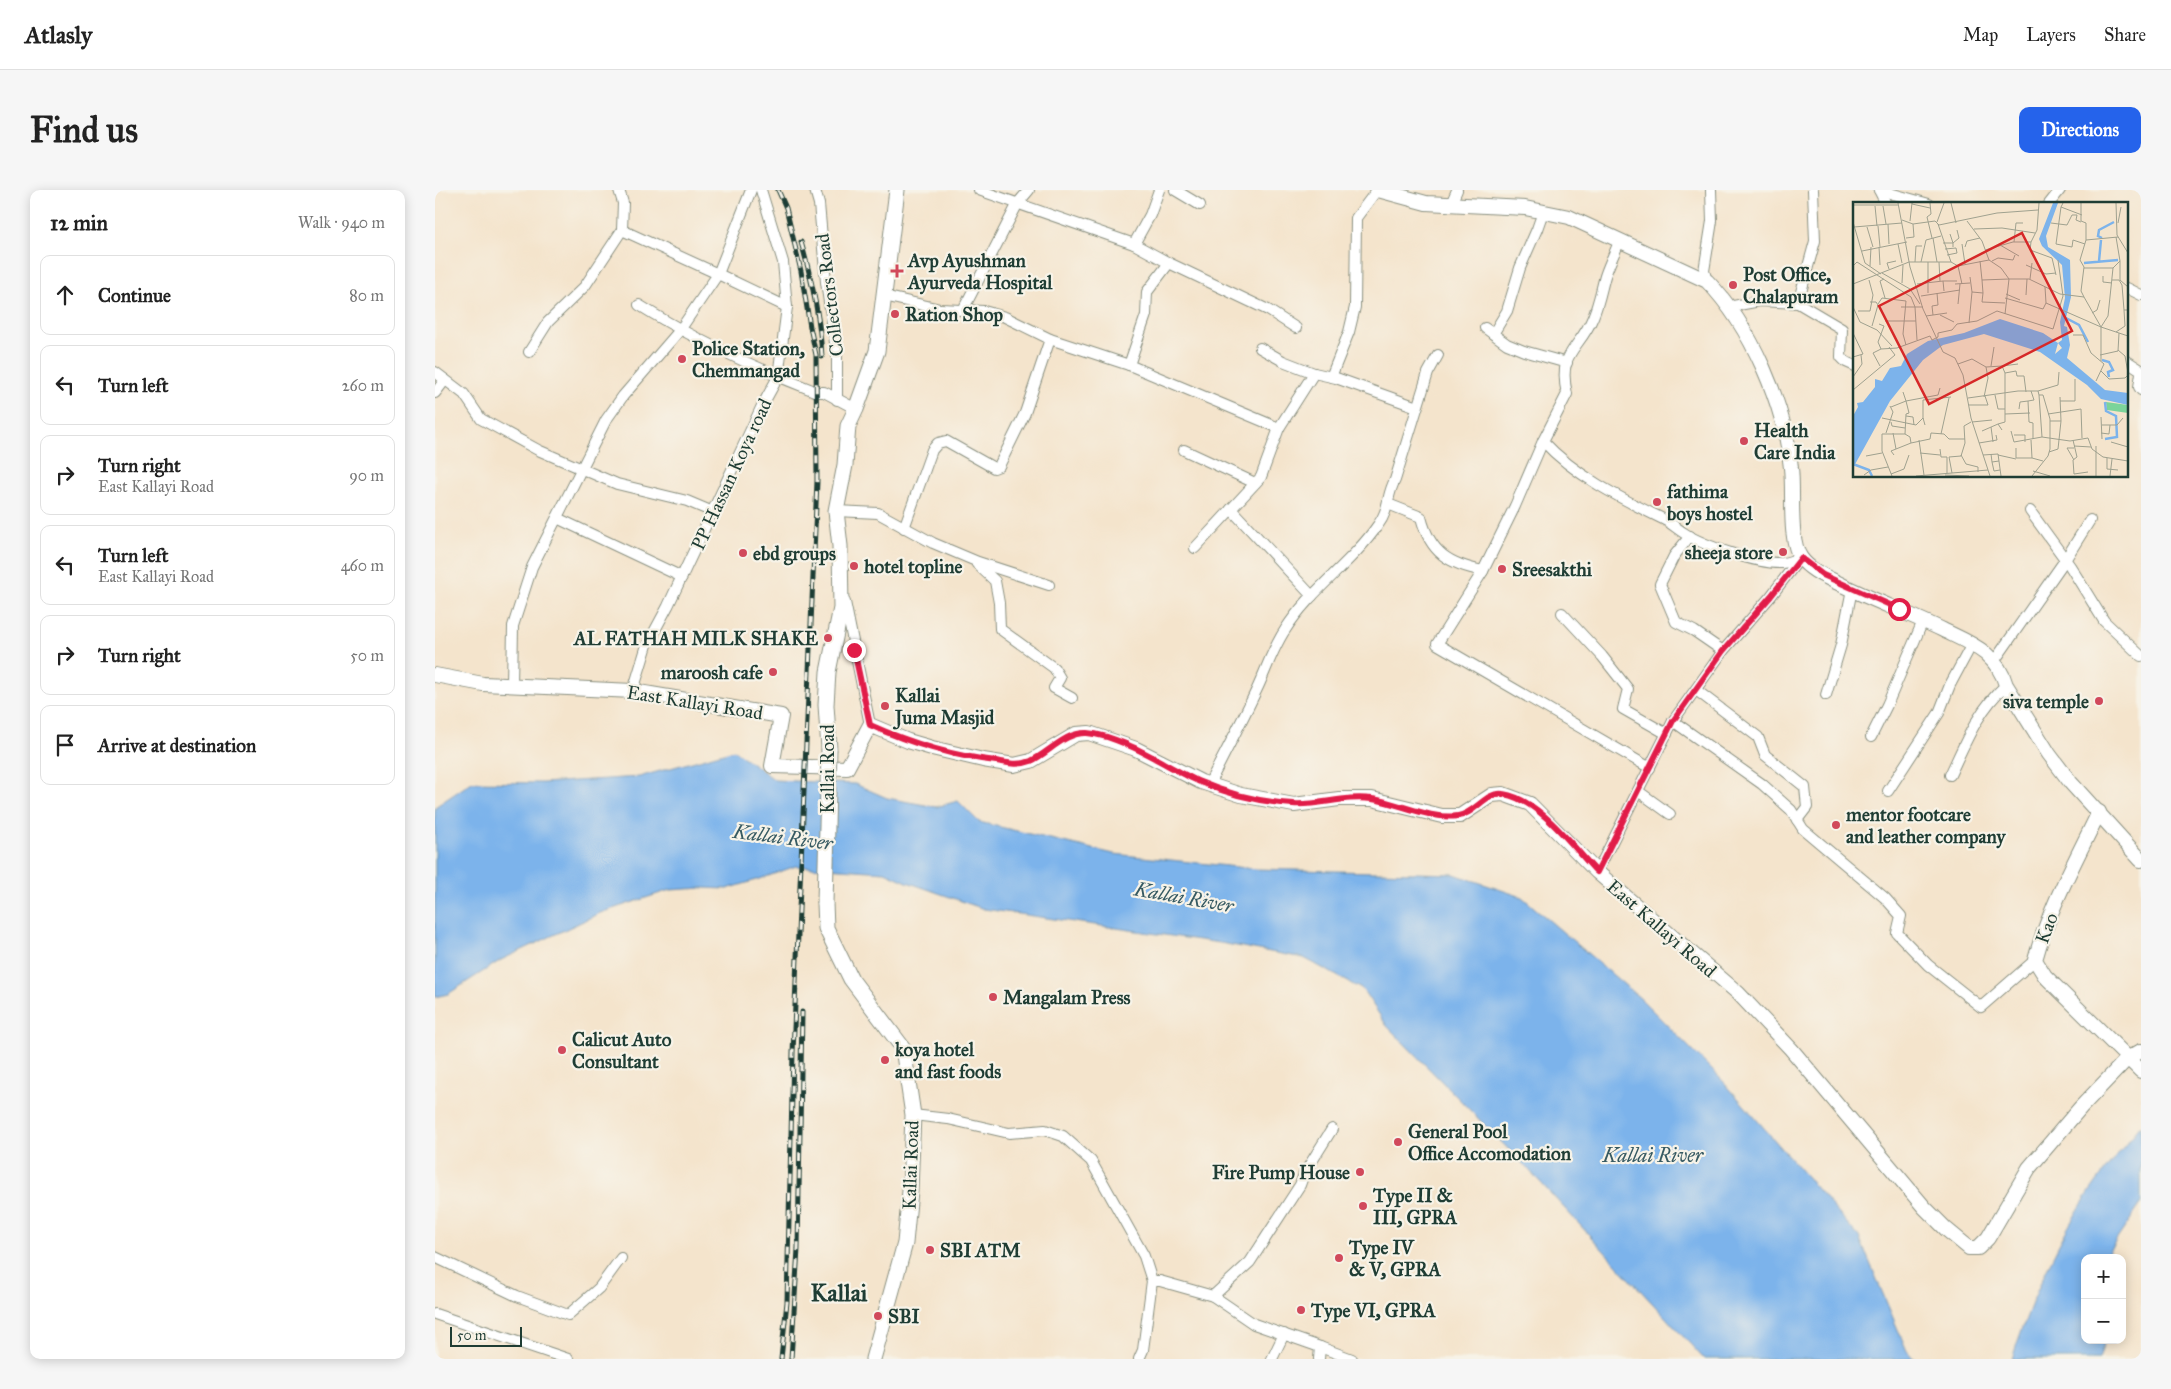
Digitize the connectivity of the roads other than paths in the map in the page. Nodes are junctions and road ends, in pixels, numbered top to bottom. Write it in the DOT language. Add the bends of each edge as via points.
graph roads {
  1 [pos="619,190"];
  2 [pos="751,190"];
  3 [pos="761,190"];
  4 [pos="815,190"];
  5 [pos="897,190"];
  6 [pos="979,190"];
  7 [pos="1029,190"];
  8 [pos="1159,190"];
  9 [pos="1175,190"];
  10 [pos="1377,190"];
  11 [pos="1457,190"];
  12 [pos="1711,190"];
  13 [pos="1813,190"];
  14 [pos="1879,190"];
  15 [pos="2060,190"];
  16 [pos="1885,202"];
  17 [pos="1922,202"];
  18 [pos="2051,202"];
  19 [pos="1018,203"];
  20 [pos="1451,204"];
  21 [pos="1200,205"];
  22 [pos="1543,212"];
  23 [pos="621,230"];
  24 [pos="1620,240"];
  25 [pos="1134,244"];
  26 [pos="1169,263"];
  27 [pos="718,274"];
  28 [pos="1707,281"];
  29 [pos="2129,289"];
  30 [pos="2141,295"];
  31 [pos="884,296"];
  32 [pos="1798,303"];
  33 [pos="639,305"];
  34 [pos="787,307"];
  35 [pos="1727,308"];
  36 [pos="963,310"];
  37 [pos="1296,328"];
  38 [pos="679,330"];
  39 [pos="1050,339"];
  40 [pos="1260,348"];
  41 [pos="529,352"];
  42 [pos="1438,355"];
  43 [pos="2129,362"];
  44 [pos="1567,363"];
  45 [pos="1129,365"];
  46 [pos="1853,365"];
  47 [pos="2141,371"];
  48 [pos="435,372"];
  49 [pos="1314,373"];
  50 [pos="778,377"];
  51 [pos="1331,377"];
  52 [pos="445,380"];
  53 [pos="2141,390"];
  54 [pos="435,393"];
  55 [pos="837,400"];
  56 [pos="1417,407"];
  57 [pos="856,409"];
  58 [pos="1279,428"];
  59 [pos="1543,441"];
  60 [pos="1184,450"];
  61 [pos="582,470"];
  62 [pos="1255,483"];
  63 [pos="1389,504"];
  64 [pos="1231,509"];
  65 [pos="836,511"];
  66 [pos="2030,511"];
  67 [pos="713,512"];
  68 [pos="557,518"];
  69 [pos="2090,520"];
  70 [pos="904,528"];
  71 [pos="1690,536"];
  72 [pos="1195,548"];
  73 [pos="1801,558"];
  74 [pos="972,560"];
  75 [pos="2065,560"];
  76 [pos="1483,571"];
  77 [pos="682,577"];
  78 [pos="1049,585"];
  79 [pos="840,587"];
  80 [pos="1852,589"];
  81 [pos="1312,596"];
  82 [pos="1561,613"];
  83 [pos="1923,620"];
  84 [pos="1972,644"];
  85 [pos="1723,651"];
  86 [pos="2141,656"];
  87 [pos="1993,663"];
  88 [pos="435,675"];
  89 [pos="512,685"];
  90 [pos="2006,685"];
  91 [pos="1696,690"];
  92 [pos="633,691"];
  93 [pos="1826,695"];
  94 [pos="1072,698"];
  95 [pos="1673,721"];
  96 [pos="870,725"];
  97 [pos="1667,734"];
  98 [pos="1871,737"];
  99 [pos="1650,768"];
  100 [pos="1950,775"];
  101 [pos="1209,784"];
  102 [pos="1638,791"];
  103 [pos="1889,792"];
  104 [pos="2099,812"];
  105 [pos="1670,814"];
  106 [pos="1797,820"];
  107 [pos="2141,860"];
  108 [pos="1597,872"];
  109 [pos="2035,960"];
  110 [pos="2141,1051"];
  111 [pos="2127,1059"];
  112 [pos="2141,1071"];
  113 [pos="913,1115"];
  114 [pos="1332,1129"];
  115 [pos="435,1257"];
  116 [pos="621,1258"];
  117 [pos="1152,1281"];
  118 [pos="1213,1296"];
  119 [pos="435,1314"];
  120 [pos="1284,1334"];
  121 [pos="1320,1348"];
  122 [pos="568,1359"];
  123 [pos="873,1359"];
  124 [pos="1139,1359"];
  125 [pos="1271,1359"];
  126 [pos="1319,1359"];
  127 [pos="1352,1359"];
  1 -- 23 [label="street" via="623,203"];
  2 -- 27 [label="street"];
  3 -- 34 [label="street, PP Hassan Koya road" via="783,262"];
  4 -- 55 [label="street, Collectors Road" via="837,356"];
  5 -- 31 [label="main road, Kallai Road"];
  6 -- 19 [label="street"];
  7 -- 19 [label="street"];
  8 -- 25 [label="street"];
  9 -- 21 [label="street"];
  10 -- 20 [label="street" via="1426,202"];
  10 -- 51 [label="street" via="1356,218 1355,307"];
  11 -- 20 [label="street"];
  12 -- 28 [label="street" via="1711,221 1704,272"];
  13 -- 32 [label="street" via="1815,241"];
  14 -- 16 [label="street"];
  14 -- 17 [label="street"];
  15 -- 18 [label="street"];
  19 -- 25 [label="street"];
  19 -- 36 [label="street"];
  20 -- 22 [label="street"];
  22 -- 24 [label="street" via="1569,217"];
  22 -- 44 [label="street" via="1507,311 1489,331 1524,351"];
  23 -- 27 [label="street"];
  23 -- 41 [label="street" via="585,286 548,322"];
  24 -- 28 [label="street"];
  24 -- 44 [label="street" via="1590,325 1569,354"];
  25 -- 26 [label="street"];
  26 -- 37 [label="street" via="1268,310"];
  26 -- 45 [label="street" via="1147,292 1146,315"];
  27 -- 34 [label="street"];
  27 -- 38 [label="street"];
  28 -- 35 [label="street"];
  29 -- 30 [label="street"];
  31 -- 36 [label="street" via="940,309"];
  31 -- 57 [label="main road, Kallai Road" via="877,351"];
  32 -- 35 [label="street" via="1760,301"];
  32 -- 46 [label="street" via="1842,330 1841,357"];
  33 -- 38 [label="street"];
  34 -- 50 [label="street, PP Hassan Koya road"];
  35 -- 73 [label="street" via="1761,360 1780,414 1791,467 1793,536"];
  36 -- 39 [label="street" via="985,311 1005,317"];
  38 -- 50 [label="street"];
  38 -- 61 [label="street" via="605,420"];
  39 -- 45 [label="street"];
  39 -- 70 [label="street" via="1025,413 999,466 994,468 946,441 938,443 932,450"];
  40 -- 49 [label="street"];
  42 -- 56 [label="street" via="1428,373"];
  43 -- 47 [label="street"];
  44 -- 59 [label="street" via="1563,376 1567,394"];
  45 -- 58 [label="street"];
  47 -- 53 [label="street"];
  48 -- 52 [label="street"];
  49 -- 51 [label="street"];
  49 -- 58 [label="street"];
  50 -- 55 [label="street" via="824,392"];
  50 -- 67 [label="street, PP Hassan Koya road"];
  51 -- 56 [label="street"];
  52 -- 54 [label="street"];
  52 -- 61 [label="street" via="464,394 481,419"];
  55 -- 57 [label="street"];
  56 -- 63 [label="street" via="1389,491"];
  57 -- 65 [label="main road, Kallai Road" via="848,426"];
  58 -- 62 [label="street" via="1261,477"];
  59 -- 71 [label="street" via="1565,461 1619,497 1663,518"];
  59 -- 76 [label="street"];
  60 -- 62 [label="street"];
  61 -- 67 [label="street" via="617,484 687,500"];
  61 -- 68 [label="street"];
  62 -- 64 [label="street"];
  63 -- 76 [label="street" via="1421,517 1426,536 1441,556 1462,567"];
  63 -- 81 [label="street" via="1379,524 1358,551"];
  64 -- 72 [label="street"];
  64 -- 81 [label="street"];
  65 -- 70 [label="street" via="878,513"];
  65 -- 79 [label="main road, Kallai Road"];
  66 -- 75 [label="street"];
  67 -- 77 [label="street, PP Hassan Koya road"];
  68 -- 77 [label="street"];
  68 -- 89 [label="street" via="532,567 513,626"];
  69 -- 75 [label="street"];
  70 -- 74 [label="street"];
  71 -- 73 [label="street" via="1753,558 1783,564"];
  71 -- 85 [label="street" via="1674,556 1660,584 1676,622 1694,630"];
  73 -- 80 [label="street" via="1823,575"];
  73 -- 85 [label="street"];
  74 -- 78 [label="street"];
  74 -- 94 [label="street" via="995,581 1000,629 1054,668 1060,678 1054,688"];
  75 -- 86 [label="street" via="2104,621"];
  75 -- 87 [label="street"];
  76 -- 99 [label="street" via="1437,644"];
  77 -- 92 [label="street, PP Hassan Koya road" via="647,645"];
  79 -- 96 [label="street"];
  79 -- 113 [label="main road, Kallai Road, bridge" via="841,608 828,672 826,705 829,749 826,928 851,979 903,1048"];
  80 -- 83 [label="street"];
  80 -- 93 [label="street" via="1841,645"];
  81 -- 101 [label="street" via="1284,631"];
  82 -- 97 [label="street" via="1628,689 1623,709"];
  83 -- 84 [label="street"];
  83 -- 98 [label="street"];
  84 -- 87 [label="street"];
  84 -- 103 [label="street" via="1939,713"];
  85 -- 91 [label="street"];
  87 -- 90 [label="street"];
  88 -- 89 [label="street, East Kallayi Road" via="483,684"];
  89 -- 92 [label="street, East Kallayi Road"];
  90 -- 100 [label="street" via="1975,721"];
  90 -- 104 [label="street" via="2049,754"];
  91 -- 95 [label="street"];
  91 -- 106 [label="street" via="1758,737 1765,756 1805,787 1807,807"];
  92 -- 96 [label="street, East Kallayi Road" via="781,716 772,766 847,768"];
  95 -- 97 [label="street"];
  95 -- 106 [label="street" via="1762,784 1791,810"];
  96 -- 101 [label="street, East Kallayi Road" via="932,748 1015,765 1031,761 1076,734 1089,733 1136,749"];
  97 -- 99 [label="street"];
  99 -- 102 [label="street"];
  101 -- 108 [label="street, East Kallayi Road" via="1241,795 1294,804 1372,799 1442,816 1460,816 1492,795 1503,794 1530,804"];
  102 -- 105 [label="street"];
  102 -- 108 [label="street"];
  104 -- 107 [label="street"];
  104 -- 109 [label="street, Kao" via="2066,881"];
  106 -- 109 [label="street" via="1803,829 1885,898 1901,916 1897,933 1928,965 1981,1007"];
  108 -- 111 [label="street, East Kallayi Road" via="1738,993 1791,1049 1924,1207 1969,1248 1983,1244 2029,1168"];
  109 -- 111 [label="street, Kao" via="2045,976"];
  110 -- 111 [label="street, East Kallayi Road"];
  111 -- 112 [label="street, Kao"];
  113 -- 117 [label="street" via="948,1119 1009,1133 1045,1130 1063,1136 1091,1161 1136,1242"];
  113 -- 123 [label="main road, Kallai Road" via="905,1244"];
  114 -- 118 [label="street" via="1250,1262"];
  115 -- 116 [label="street" via="517,1296 568,1315 599,1288"];
  117 -- 118 [label="street"];
  117 -- 124 [label="street"];
  118 -- 120 [label="street" via="1254,1324"];
  119 -- 122 [label="street"];
  120 -- 121 [label="street"];
  120 -- 125 [label="street"];
  121 -- 126 [label="street"];
  121 -- 127 [label="street"];
}
